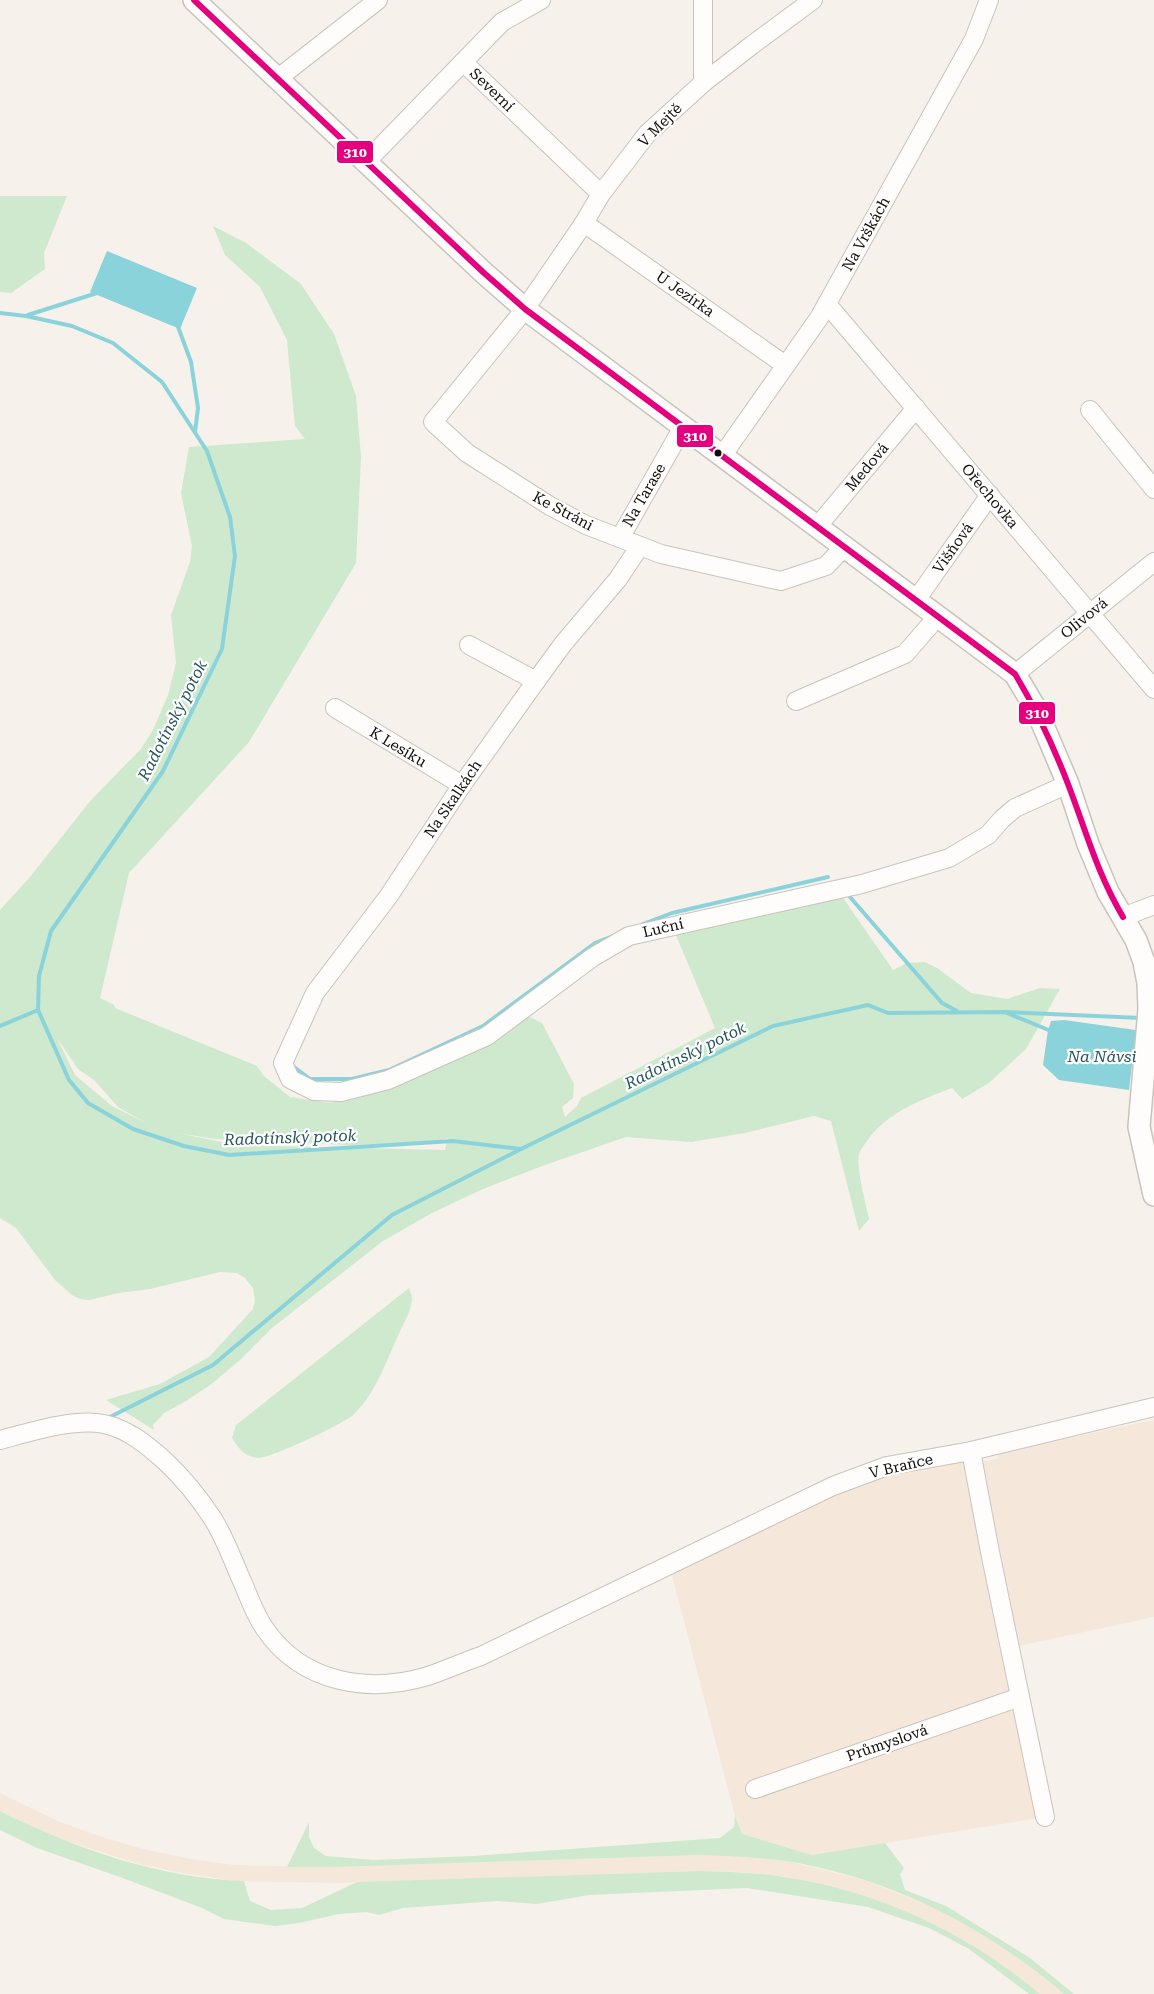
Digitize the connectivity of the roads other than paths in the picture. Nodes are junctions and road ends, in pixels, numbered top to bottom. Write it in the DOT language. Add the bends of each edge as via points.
graph roads {
  1 [pos="194,0"];
  2 [pos="378,0"];
  3 [pos="542,0"];
  4 [pos="703,0"];
  5 [pos="813,0"];
  6 [pos="989,0"];
  7 [pos="463,62"];
  8 [pos="270,73"];
  9 [pos="704,83"];
  10 [pos="365,163"];
  11 [pos="601,194"];
  12 [pos="584,223"];
  13 [pos="827,304"];
  14 [pos="525,309"];
  15 [pos="785,365"];
  16 [pos="916,408"];
  17 [pos="1090,410"];
  18 [pos="683,427"];
  19 [pos="722,456"];
  20 [pos="1154,488"];
  21 [pos="990,495"];
  22 [pos="817,527"];
  23 [pos="620,538"];
  24 [pos="640,546"];
  25 [pos="844,547"];
  26 [pos="1154,562"];
  27 [pos="916,600"];
  28 [pos="1089,614"];
  29 [pos="938,616"];
  30 [pos="469,645"];
  31 [pos="1015,674"];
  32 [pos="536,681"];
  33 [pos="1154,689"];
  34 [pos="796,700"];
  35 [pos="335,708"];
  36 [pos="1068,784"];
  37 [pos="462,785"];
  38 [pos="1154,905"];
  39 [pos="1123,916"];
  40 [pos="1149,956"];
  41 [pos="283,1063"];
  42 [pos="1150,1155"];
  43 [pos="1154,1195"];
  44 [pos="1154,1406"];
  45 [pos="0,1440"];
  46 [pos="971,1451"];
  47 [pos="1020,1697"];
  48 [pos="755,1789"];
  49 [pos="1045,1816"];
  1 -- 8 [label="main road"];
  2 -- 8 [label="street"];
  3 -- 7 [label="street" via="502,22"];
  4 -- 9 [label="street"];
  5 -- 9 [label="street, V Mejtě"];
  6 -- 13 [label="street, Na Vrškách" via="974,39"];
  7 -- 10 [label="street, Severní"];
  7 -- 11 [label="street, Severní"];
  8 -- 10 [label="main road"];
  9 -- 11 [label="street, V Mejtě" via="647,134"];
  10 -- 14 [label="main road"];
  11 -- 12 [label="street, V Mejtě"];
  12 -- 14 [label="street, V Mejtě"];
  12 -- 15 [label="street, U Jezírka"];
  13 -- 15 [label="street, Na Vrškách"];
  13 -- 16 [label="street, Ořechovka"];
  14 -- 18 [label="main road"];
  14 -- 23 [label="street, Ke Stráni" via="433,422 467,453 550,506"];
  15 -- 19 [label="street, Na Vrškách"];
  16 -- 21 [label="street, Ořechovka"];
  16 -- 22 [label="street, Medová"];
  17 -- 20 [label="street"];
  18 -- 19 [label="main road"];
  18 -- 23 [label="street, Na Tarase"];
  19 -- 22 [label="main road"];
  21 -- 27 [label="street, Višňová"];
  21 -- 28 [label="street, Ořechovka"];
  22 -- 25 [label="main road"];
  23 -- 24 [label="street, Ke Stráni"];
  24 -- 25 [label="street, Ke Stráni" via="661,554 781,581 826,566"];
  24 -- 32 [label="street, Na Skalkách" via="618,579"];
  25 -- 27 [label="main road"];
  26 -- 28 [label="street, Olivová"];
  27 -- 29 [label="main road"];
  28 -- 31 [label="street, Olivová"];
  28 -- 33 [label="street, Ořechovka"];
  29 -- 31 [label="main road"];
  29 -- 34 [label="street" via="905,654"];
  30 -- 32 [label="street"];
  31 -- 36 [label="main road" via="1037,710"];
  32 -- 37 [label="street, Na Skalkách"];
  35 -- 37 [label="street, K Lesíku"];
  36 -- 39 [label="main road" via="1108,892"];
  36 -- 41 [label="street, Luční" via="1015,808 988,835 949,858 862,884 629,936 593,957 487,1036 388,1080 341,1092 314,1091 290,1079"];
  37 -- 41 [label="street, Na Skalkách" via="388,897 315,993"];
  38 -- 39 [label="street"];
  39 -- 40 [label="main road"];
  40 -- 42 [label="main road" via="1148,1019 1139,1127"];
  42 -- 43 [label="main road"];
  44 -- 46 [label="street, V Braňce"];
  45 -- 46 [label="street, V Braňce" via="70,1424 103,1424 123,1430 150,1447 177,1472 214,1520 264,1628 285,1653 306,1668 329,1678 368,1684 428,1676 481,1656 833,1486 887,1466"];
  46 -- 47 [label="street"];
  47 -- 48 [label="street, Průmyslová"];
  47 -- 49 [label="street"];
}
